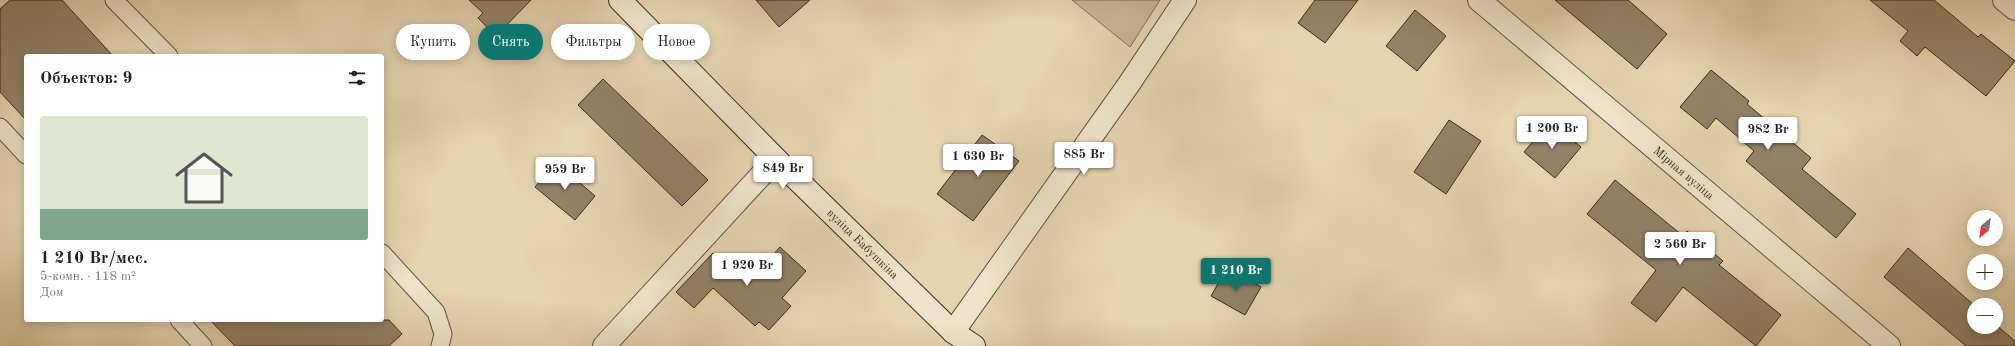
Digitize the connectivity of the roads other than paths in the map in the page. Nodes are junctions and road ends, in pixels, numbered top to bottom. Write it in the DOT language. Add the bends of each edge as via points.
graph roads {
  1 [pos="114,0"];
  2 [pos="620,0"];
  3 [pos="1185,0"];
  4 [pos="1479,0"];
  5 [pos="2004,0"];
  6 [pos="2015,9"];
  7 [pos="166,54"];
  8 [pos="0,127"];
  9 [pos="24,153"];
  10 [pos="776,160"];
  11 [pos="384,255"];
  12 [pos="181,322"];
  13 [pos="953,332"];
  14 [pos="204,346"];
  15 [pos="440,346"];
  16 [pos="604,346"];
  17 [pos="974,346"];
  18 [pos="1889,346"];
  1 -- 7 [label="lane"];
  2 -- 10 [label="street, вуліца Бабушкіна"];
  3 -- 13 [label="street" via="1129,84"];
  4 -- 18 [label="street, Мірная вуліца"];
  5 -- 6 [label="street"];
  8 -- 9 [label="lane"];
  10 -- 13 [label="street, вуліца Бабушкіна"];
  10 -- 16 [label="street"];
  11 -- 15 [label="lane" via="436,312 444,334"];
  12 -- 14 [label="lane"];
  13 -- 17 [label="street, вуліца Бабушкіна"];
}
